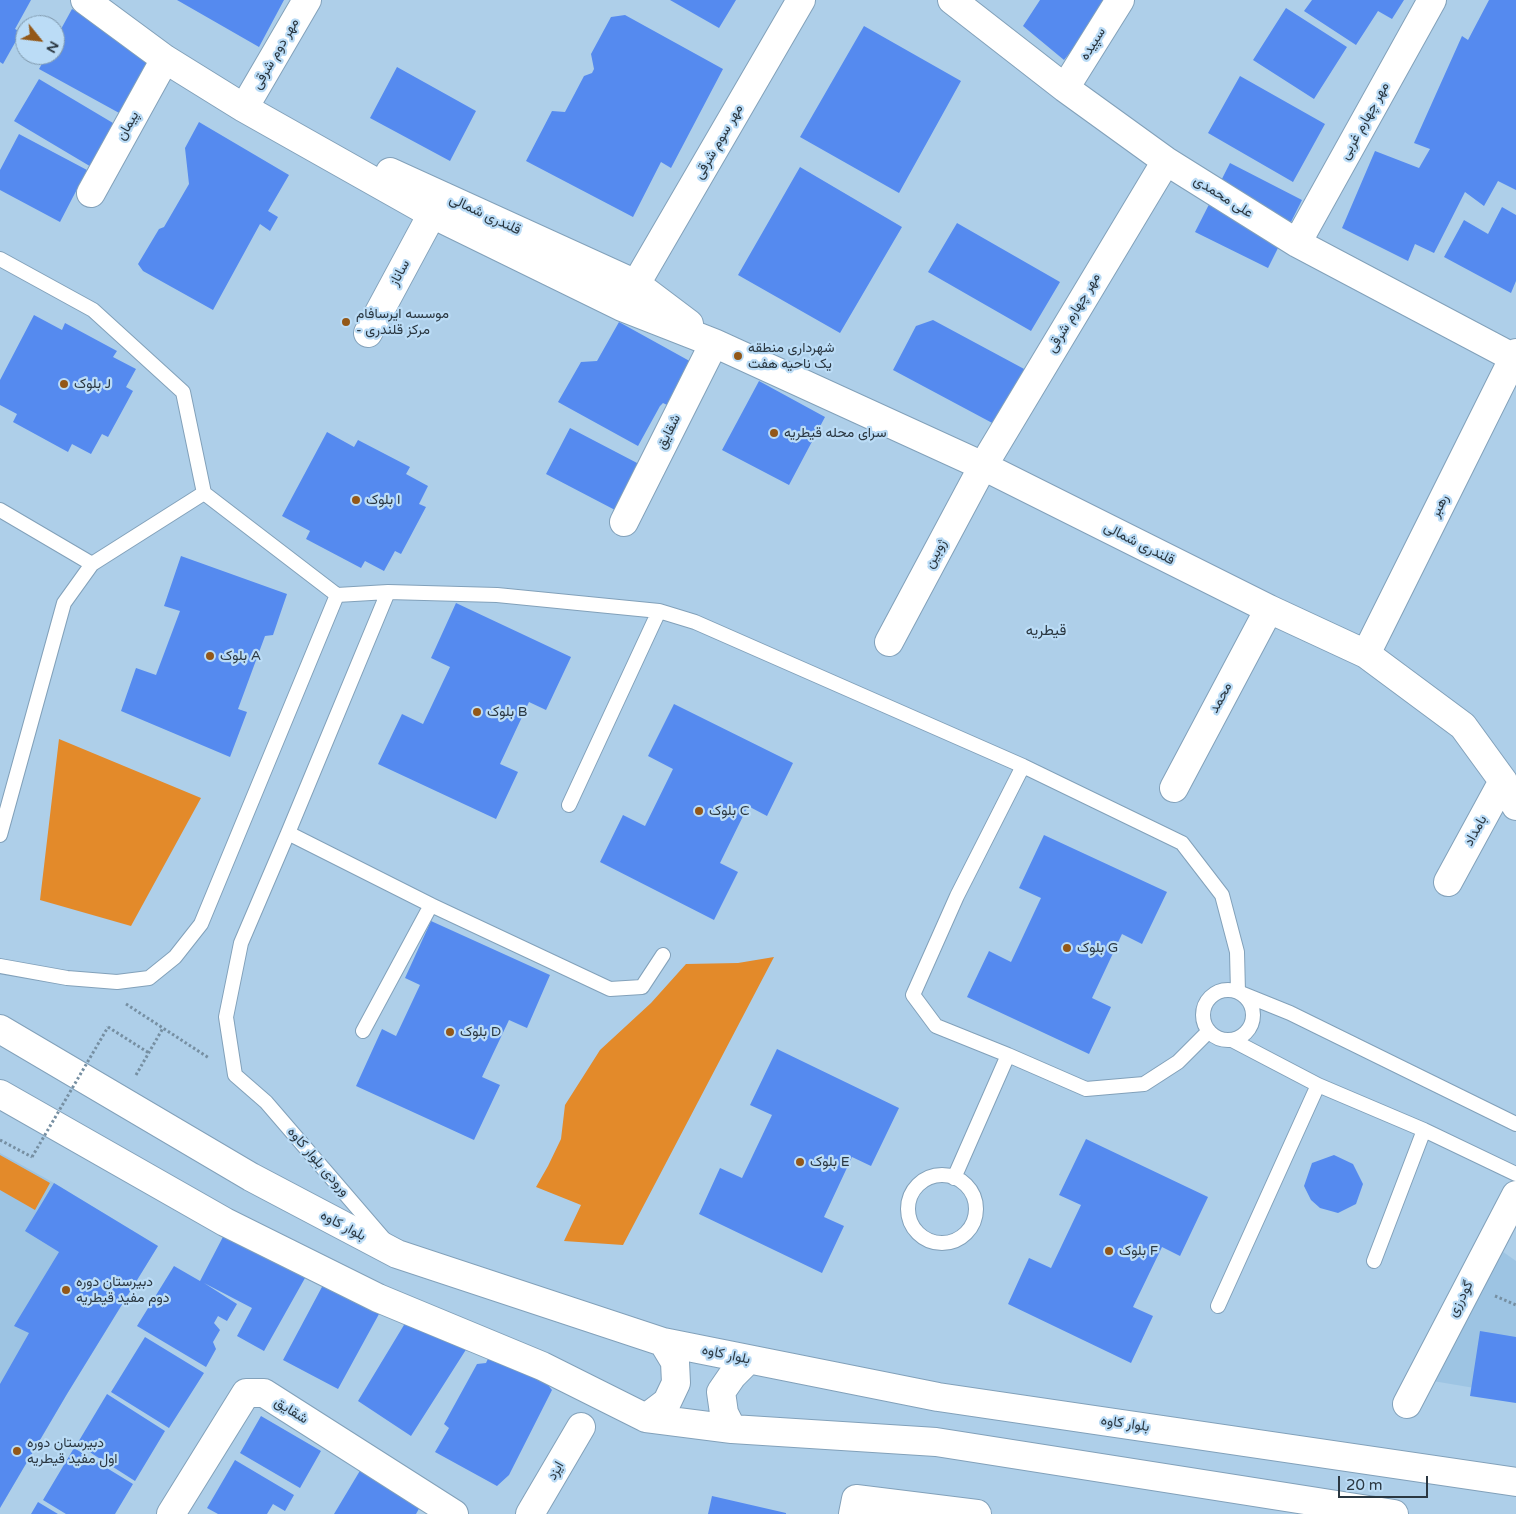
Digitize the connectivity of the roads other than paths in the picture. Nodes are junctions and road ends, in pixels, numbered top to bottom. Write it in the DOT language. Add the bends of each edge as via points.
graph roads {
  1 [pos="85,0"];
  2 [pos="307,0"];
  3 [pos="801,0"];
  4 [pos="952,0"];
  5 [pos="1120,0"];
  6 [pos="1432,0"];
  7 [pos="165,59"];
  8 [pos="1065,88"];
  9 [pos="244,108"];
  10 [pos="1166,160"];
  11 [pos="91,193"];
  12 [pos="432,214"];
  13 [pos="1298,243"];
  14 [pos="0,259"];
  15 [pos="636,284"];
  16 [pos="368,333"];
  17 [pos="714,343"];
  18 [pos="1515,357"];
  19 [pos="983,466"];
  20 [pos="204,493"];
  21 [pos="0,510"];
  22 [pos="624,522"];
  23 [pos="92,564"];
  24 [pos="388,592"];
  25 [pos="337,595"];
  26 [pos="1269,609"];
  27 [pos="659,611"];
  28 [pos="889,642"];
  29 [pos="1366,654"];
  30 [pos="1022,766"];
  31 [pos="1503,781"];
  32 [pos="1174,788"];
  33 [pos="569,805"];
  34 [pos="1516,806"];
  35 [pos="288,833"];
  36 [pos="0,835"];
  37 [pos="1448,882"];
  38 [pos="431,905"];
  39 [pos="663,955"];
  40 [pos="0,966"];
  41 [pos="1238,992"];
  42 [pos="0,1030"];
  43 [pos="363,1031"];
  44 [pos="1209,1032"];
  45 [pos="1232,1040"];
  46 [pos="1008,1055"];
  47 [pos="1318,1085"];
  48 [pos="0,1094"];
  49 [pos="1516,1124"];
  50 [pos="1424,1130"];
  51 [pos="1516,1174"];
  52 [pos="954,1178"];
  53 [pos="1516,1195"];
  54 [pos="397,1254"];
  55 [pos="1374,1261"];
  56 [pos="1218,1306"];
  57 [pos="663,1342"];
  58 [pos="748,1360"];
  59 [pos="1407,1404"];
  60 [pos="646,1418"];
  61 [pos="581,1428"];
  62 [pos="732,1429"];
  63 [pos="1516,1482"];
  64 [pos="854,1506"];
  65 [pos="171,1514"];
  66 [pos="454,1514"];
  67 [pos="530,1514"];
  68 [pos="977,1514"];
  69 [pos="1394,1514"];
  1 -- 7 [label="street, قلندری شمالی"];
  2 -- 9 [label="street, مهر دوم شرقی"];
  3 -- 15 [label="street, مهر سوم شرقی"];
  4 -- 8 [label="street, علی محمدی"];
  5 -- 8 [label="street, سپیده"];
  6 -- 13 [label="street, مهر چهارم غربی"];
  7 -- 9 [label="street, قلندری شمالی"];
  7 -- 11 [label="street, پیمان"];
  8 -- 10 [label="street, علی محمدی"];
  9 -- 12 [label="street, قلندری شمالی"];
  9 -- 15 [label="street, قلندری شمالی"];
  10 -- 13 [label="street, علی محمدی"];
  10 -- 19 [label="street, مهر چهارم شرقی"];
  12 -- 16 [label="street, ساناز"];
  12 -- 17 [label="street, قلندری شمالی" via="622,308"];
  13 -- 18 [label="street, علی محمدی"];
  14 -- 20 [label="lane" via="93,310 183,392"];
  15 -- 17 [label="street, قلندری شمالی"];
  17 -- 19 [label="street, قلندری شمالی"];
  17 -- 22 [label="street, شقایق"];
  18 -- 29 [label="street, رهبر"];
  19 -- 26 [label="street, قلندری شمالی"];
  19 -- 28 [label="street, ژوبین"];
  20 -- 23 [label="lane"];
  20 -- 25 [label="lane"];
  21 -- 23 [label="lane"];
  23 -- 36 [label="lane" via="64,603"];
  24 -- 25 [label="lane"];
  24 -- 27 [label="lane" via="497,596"];
  24 -- 35 [label="lane"];
  25 -- 40 [label="lane" via="201,924 175,957 149,978 117,982 67,978"];
  26 -- 29 [label="street, قلندری شمالی"];
  26 -- 32 [label="street, محمد"];
  27 -- 30 [label="lane" via="695,622"];
  27 -- 33 [label="lane"];
  29 -- 31 [label="street, قلندری شمالی" via="1463,726"];
  30 -- 41 [label="lane" via="1182,843 1222,895 1237,952"];
  30 -- 46 [label="lane" via="956,896 913,995 936,1026"];
  31 -- 34 [label="street, قلندری شمالی"];
  31 -- 37 [label="street, بامداد"];
  35 -- 38 [label="lane"];
  35 -- 54 [label="lane, ورودی بلوار کاوه" via="240,942 226,1017 235,1075 266,1102"];
  38 -- 39 [label="lane" via="610,989 642,987"];
  38 -- 43 [label="lane"];
  41 -- 44 [label="lane" via="1221,990 1208,1000 1203,1016"];
  41 -- 45 [label="lane" via="1250,1002 1254,1018 1246,1032"];
  41 -- 49 [label="lane"];
  42 -- 54 [label="street, بلوار کاوه" via="250,1177"];
  44 -- 45 [label="lane" via="1224,1040"];
  44 -- 46 [label="lane" via="1178,1062 1144,1084 1086,1089"];
  45 -- 47 [label="lane"];
  46 -- 52 [label="lane"];
  47 -- 50 [label="lane"];
  47 -- 56 [label="lane"];
  48 -- 60 [label="street" via="225,1222 378,1298 542,1366"];
  50 -- 51 [label="lane"];
  50 -- 55 [label="lane"];
  52 -- 52 [label="lane" via="938,1175 918,1185 912,1194 908,1205 910,1221 919,1235 929,1241 950,1243 961,1238 974,1220 974,1198 969,1188"];
  53 -- 59 [label="street, گودرزی"];
  54 -- 57 [label="street, بلوار کاوه"];
  57 -- 58 [label="street, بلوار کاوه"];
  57 -- 60 [label="street" via="675,1362 676,1383 667,1402"];
  58 -- 62 [label="street" via="721,1392 724,1413"];
  58 -- 63 [label="street, بلوار کاوه" via="938,1397"];
  60 -- 62 [label="street"];
  61 -- 67 [label="street, ایزد"];
  62 -- 69 [label="street" via="936,1442"];
  64 -- 68 [label="street"];
  65 -- 66 [label="street, شقایق" via="246,1393 264,1394"];
}
